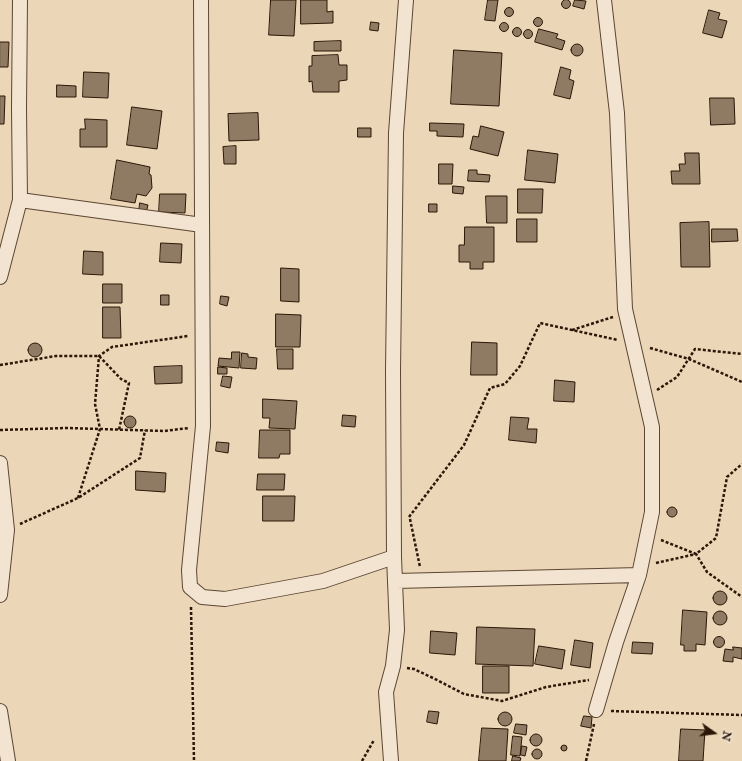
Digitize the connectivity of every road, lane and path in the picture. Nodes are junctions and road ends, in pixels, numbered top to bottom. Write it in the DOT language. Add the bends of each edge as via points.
graph roads {
  1 [pos="20,0"];
  2 [pos="201,0"];
  3 [pos="406,0"];
  4 [pos="604,0"];
  5 [pos="20,200"];
  6 [pos="202,225"];
  7 [pos="0,277"];
  8 [pos="626,312"];
  9 [pos="540,323"];
  10 [pos="572,330"];
  11 [pos="202,335"];
  12 [pos="742,354"];
  13 [pos="99,356"];
  14 [pos="0,365"];
  15 [pos="645,398"];
  16 [pos="203,426"];
  17 [pos="100,429"];
  18 [pos="0,430"];
  19 [pos="119,430"];
  20 [pos="145,430"];
  21 [pos="0,463"];
  22 [pos="742,464"];
  23 [pos="78,498"];
  24 [pos="409,516"];
  25 [pos="407,523"];
  26 [pos="7,530"];
  27 [pos="647,534"];
  28 [pos="696,554"];
  29 [pos="394,557"];
  30 [pos="640,570"];
  31 [pos="422,580"];
  32 [pos="396,581"];
  33 [pos="190,587"];
  34 [pos="0,594"];
  35 [pos="742,597"];
  36 [pos="393,666"];
  37 [pos="606,678"];
  38 [pos="596,710"];
  39 [pos="0,711"];
  40 [pos="742,715"];
  41 [pos="8,761"];
  42 [pos="194,761"];
  43 [pos="391,761"];
  44 [pos="586,761"];
  1 -- 5 [label="street"];
  2 -- 6 [label="street"];
  3 -- 29 [label="street" via="396,134"];
  4 -- 8 [label="street" via="617,113"];
  5 -- 6 [label="street"];
  5 -- 7 [label="street"];
  6 -- 11 [label="street"];
  8 -- 10 [label="path"];
  8 -- 15 [label="street"];
  9 -- 24 [label="path" via="520,366 505,384 490,388 464,445 419,507"];
  11 -- 13 [label="path" via="162,338 112,347"];
  11 -- 16 [label="street"];
  12 -- 15 [label="path" via="695,349 677,377"];
  13 -- 14 [label="path" via="56,356"];
  13 -- 17 [label="path" via="95,404"];
  13 -- 19 [label="path" via="121,379 129,383"];
  15 -- 27 [label="street" via="652,427 652,512"];
  16 -- 20 [label="path" via="164,431"];
  16 -- 33 [label="street" via="189,570"];
  17 -- 18 [label="path"];
  17 -- 19 [label="path"];
  17 -- 23 [label="path"];
  19 -- 20 [label="path"];
  20 -- 23 [label="path" via="140,458"];
  21 -- 26 [label="street"];
  22 -- 28 [label="path" via="727,477 716,538"];
  23 -- 26 [label="path"];
  24 -- 25 [label="path"];
  24 -- 31 [label="path"];
  26 -- 34 [label="street"];
  27 -- 28 [label="path"];
  27 -- 30 [label="street"];
  28 -- 30 [label="path"];
  28 -- 35 [label="path" via="707,572"];
  29 -- 32 [label="street"];
  29 -- 33 [label="street" via="324,581 225,599 202,597"];
  30 -- 31 [label="street"];
  30 -- 37 [label="street"];
  31 -- 32 [label="street"];
  32 -- 36 [label="street" via="397,630"];
  33 -- 42 [label="path"];
  36 -- 37 [label="path" via="414,669 464,694 502,701 546,687"];
  36 -- 43 [label="street" via="386,692"];
  37 -- 38 [label="street"];
  38 -- 40 [label="path"];
  38 -- 44 [label="path"];
  39 -- 41 [label="street"];
}
